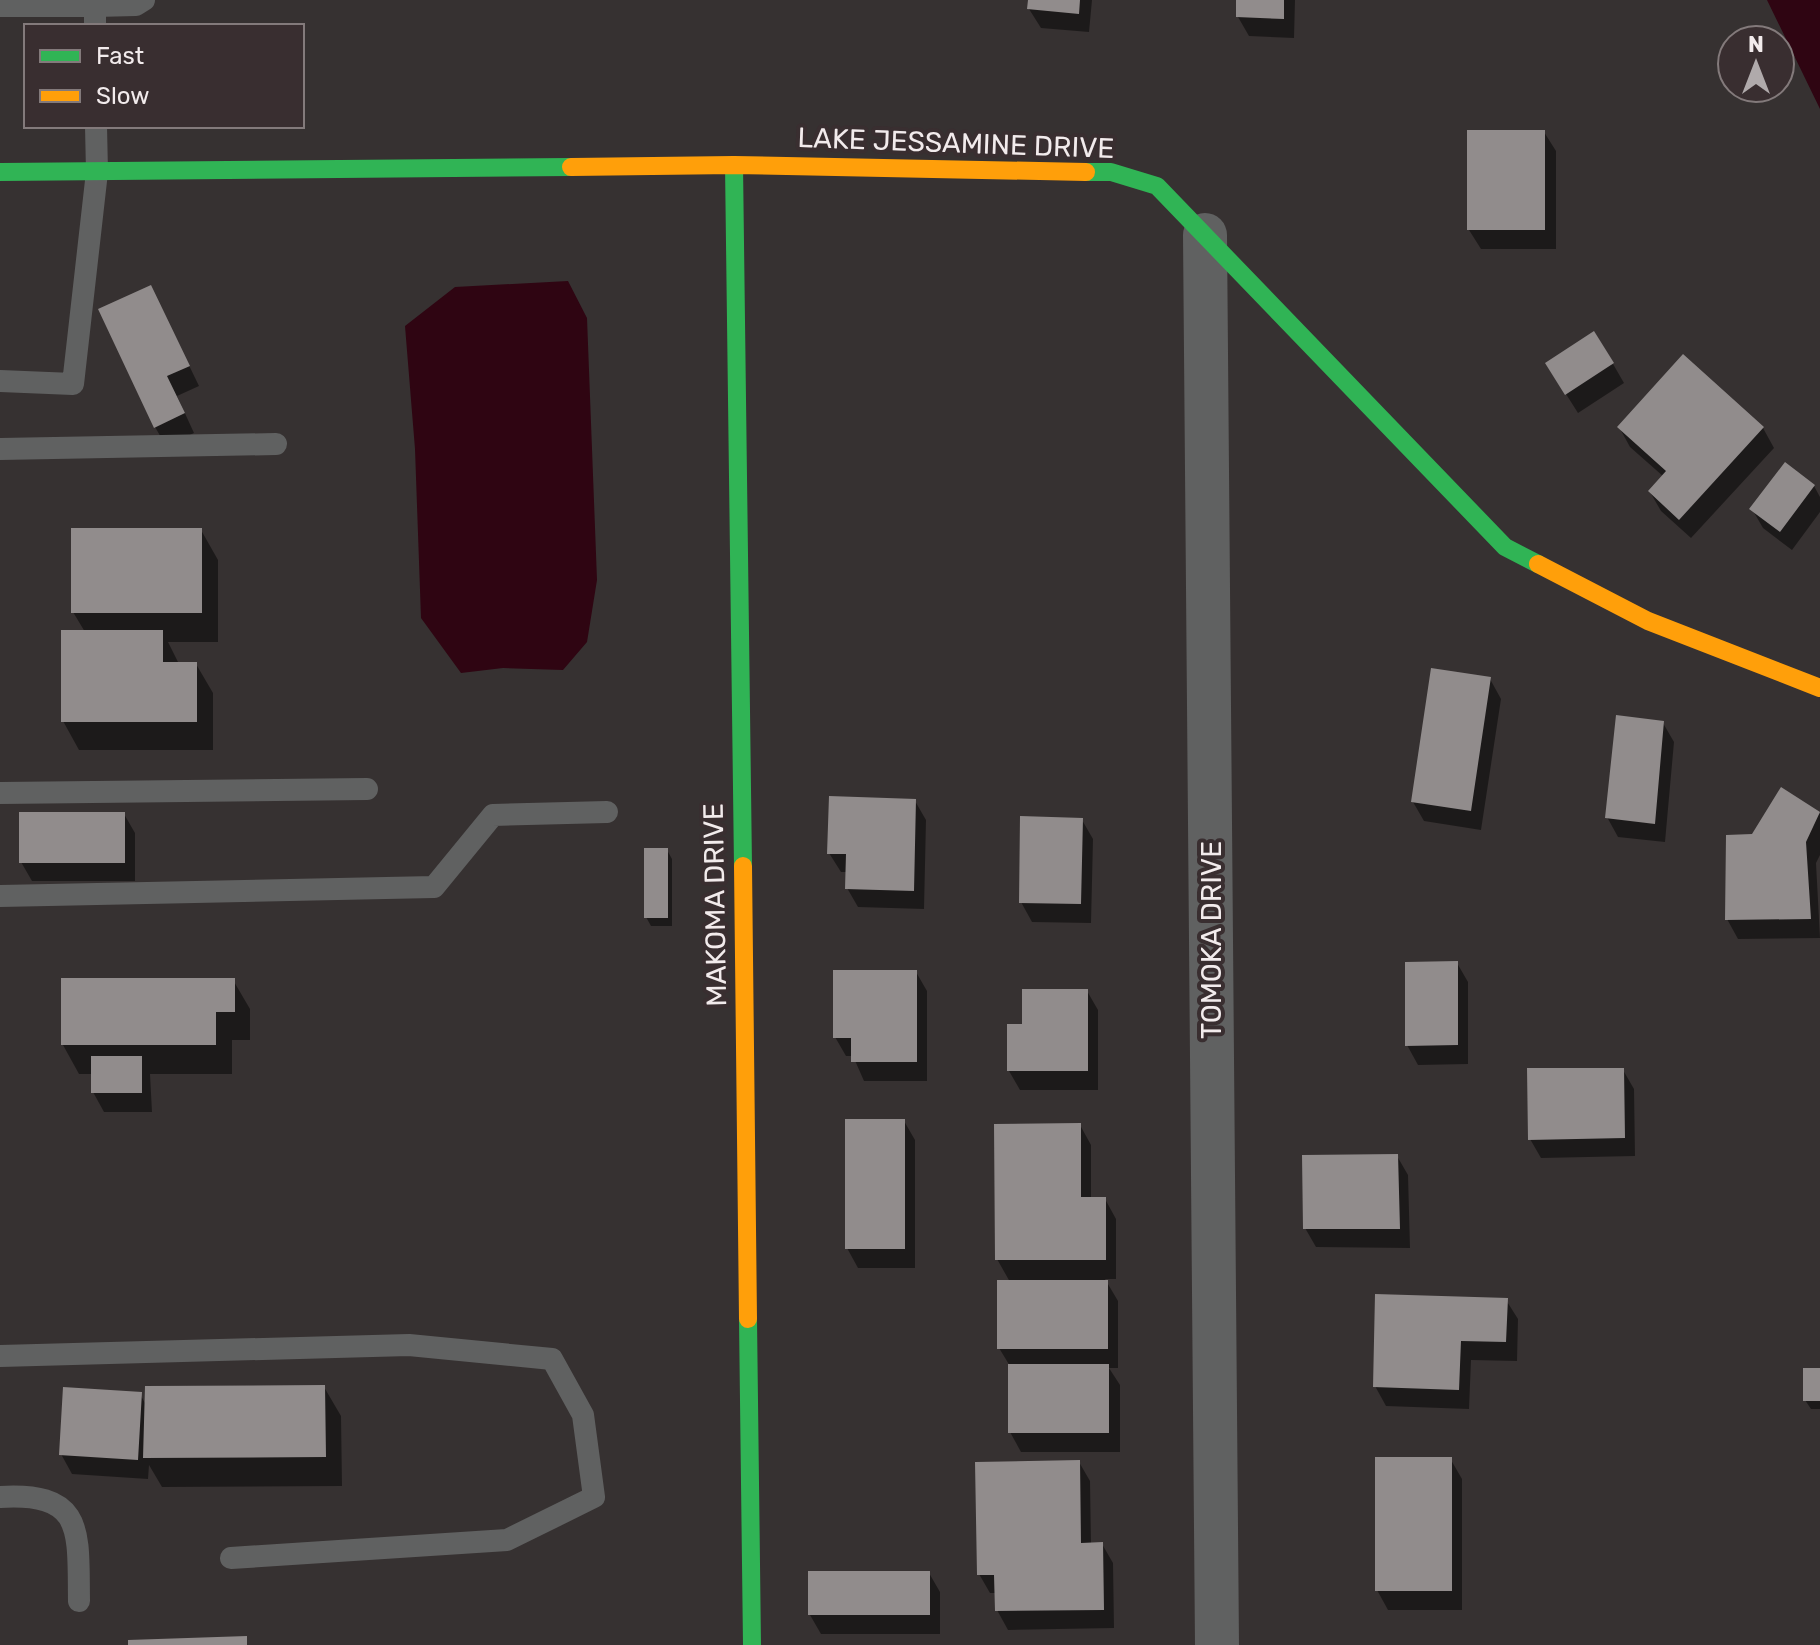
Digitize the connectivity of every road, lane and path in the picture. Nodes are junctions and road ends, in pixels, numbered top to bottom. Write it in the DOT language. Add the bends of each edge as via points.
graph roads {
  1 [pos="144,0"];
  2 [pos="0,6"];
  3 [pos="95,16"];
  4 [pos="96,128"];
  5 [pos="734,165"];
  6 [pos="0,172"];
  7 [pos="97,172"];
  8 [pos="1205,235"];
  9 [pos="0,381"];
  10 [pos="276,444"];
  11 [pos="0,449"];
  12 [pos="1820,688"];
  13 [pos="367,789"];
  14 [pos="0,793"];
  15 [pos="607,812"];
  16 [pos="0,896"];
  17 [pos="0,1356"];
  18 [pos="0,1497"];
  19 [pos="231,1558"];
  20 [pos="79,1601"];
  21 [pos="752,1645"];
  22 [pos="1217,1645"];
  1 -- 3 [label="lane"];
  2 -- 3 [label="lane"];
  4 -- 7 [label="lane"];
  5 -- 7 [label="street, LAKE JESSAMINE DRIVE"];
  5 -- 8 [label="street, LAKE JESSAMINE DRIVE" via="1111,172 1157,186"];
  5 -- 21 [label="street, MAKOMA DRIVE"];
  6 -- 7 [label="street, LAKE JESSAMINE DRIVE"];
  7 -- 9 [label="lane" via="73,384"];
  8 -- 12 [label="street, LAKE JESSAMINE DRIVE" via="1505,547 1648,621"];
  8 -- 22 [label="street, TOMOKA DRIVE"];
  10 -- 11 [label="lane"];
  13 -- 14 [label="lane"];
  15 -- 16 [label="lane" via="493,815 434,887"];
  17 -- 19 [label="lane" via="409,1345 552,1359 583,1415 594,1497 507,1540"];
  18 -- 20 [label="lane" via="47,1497 69,1513 78,1547"];
}
